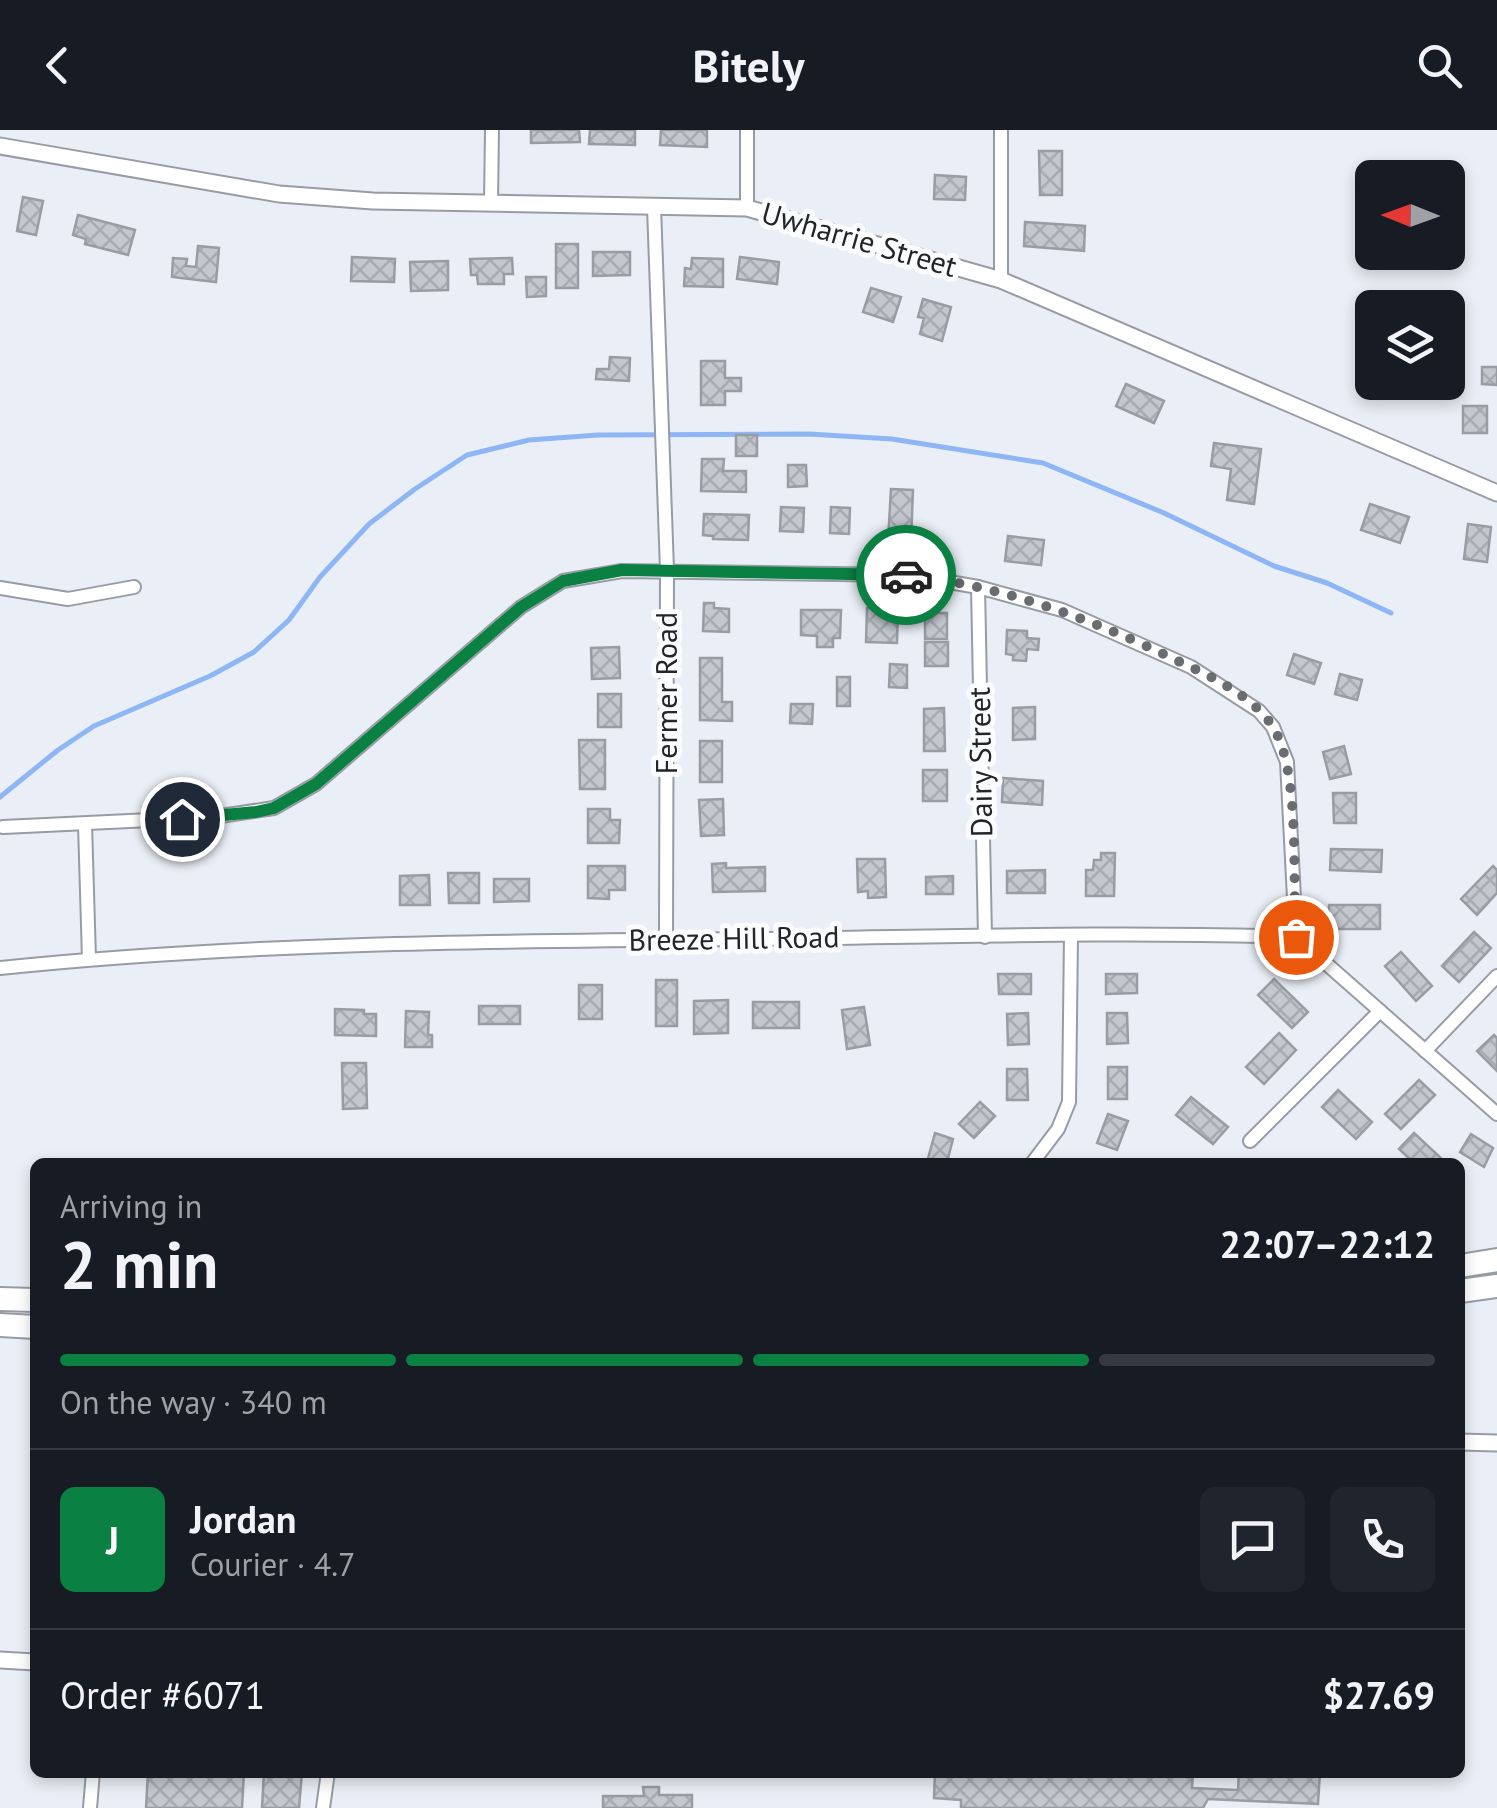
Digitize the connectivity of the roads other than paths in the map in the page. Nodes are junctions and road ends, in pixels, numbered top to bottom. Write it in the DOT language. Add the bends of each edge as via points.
graph roads {
  1 [pos="492,130"];
  2 [pos="747,130"];
  3 [pos="1001,130"];
  4 [pos="0,146"];
  5 [pos="492,204"];
  6 [pos="654,207"];
  7 [pos="747,208"];
  8 [pos="1001,280"];
  9 [pos="1497,493"];
  10 [pos="667,570"];
  11 [pos="134,587"];
  12 [pos="978,587"];
  13 [pos="0,588"];
  14 [pos="85,824"];
  15 [pos="3,827"];
  16 [pos="1070,935"];
  17 [pos="985,937"];
  18 [pos="1296,937"];
  19 [pos="666,940"];
  20 [pos="89,959"];
  21 [pos="0,968"];
  22 [pos="1497,976"];
  23 [pos="1380,1011"];
  24 [pos="1426,1051"];
  25 [pos="1497,1114"];
  26 [pos="1250,1141"];
  27 [pos="1036,1158"];
  28 [pos="1497,1260"];
  29 [pos="1465,1265"];
  30 [pos="1497,1286"];
  31 [pos="1465,1290"];
  32 [pos="0,1299"];
  33 [pos="30,1300"];
  34 [pos="0,1325"];
  35 [pos="30,1327"];
  36 [pos="1465,1442"];
  37 [pos="1497,1443"];
  38 [pos="0,1660"];
  39 [pos="30,1662"];
  40 [pos="92,1778"];
  41 [pos="327,1778"];
  42 [pos="90,1808"];
  43 [pos="323,1808"];
  1 -- 5 [label="street"];
  2 -- 7 [label="street"];
  3 -- 8 [label="street"];
  4 -- 5 [label="street, Uwharrie Street" via="279,194"];
  5 -- 6 [label="street, Uwharrie Street"];
  6 -- 7 [label="street, Uwharrie Street"];
  6 -- 10 [label="street, Fermer Road"];
  7 -- 8 [label="street, Uwharrie Street"];
  8 -- 9 [label="street, Uwharrie Street"];
  10 -- 12 [label="street" via="891,574"];
  10 -- 14 [label="street" via="587,574 542,592 316,784 274,808"];
  10 -- 19 [label="street, Fermer Road"];
  11 -- 13 [label="street" via="68,599"];
  12 -- 17 [label="street, Dairy Street"];
  12 -- 18 [label="street" via="1109,628 1215,680 1259,711 1287,762"];
  14 -- 15 [label="street"];
  14 -- 20 [label="street"];
  16 -- 17 [label="street, Breeze Hill Road"];
  16 -- 18 [label="street, Breeze Hill Road"];
  16 -- 27 [label="street" via="1069,1102"];
  17 -- 19 [label="street, Breeze Hill Road"];
  18 -- 23 [label="street"];
  19 -- 20 [label="street, Breeze Hill Road"];
  20 -- 21 [label="street, Breeze Hill Road"];
  22 -- 24 [label="street"];
  23 -- 24 [label="street"];
  23 -- 26 [label="street"];
  24 -- 25 [label="street"];
  28 -- 29 [label="highway"];
  30 -- 31 [label="highway"];
  32 -- 33 [label="highway"];
  34 -- 35 [label="highway"];
  36 -- 37 [label="street"];
  38 -- 39 [label="street"];
  40 -- 42 [label="street"];
  41 -- 43 [label="street"];
}
